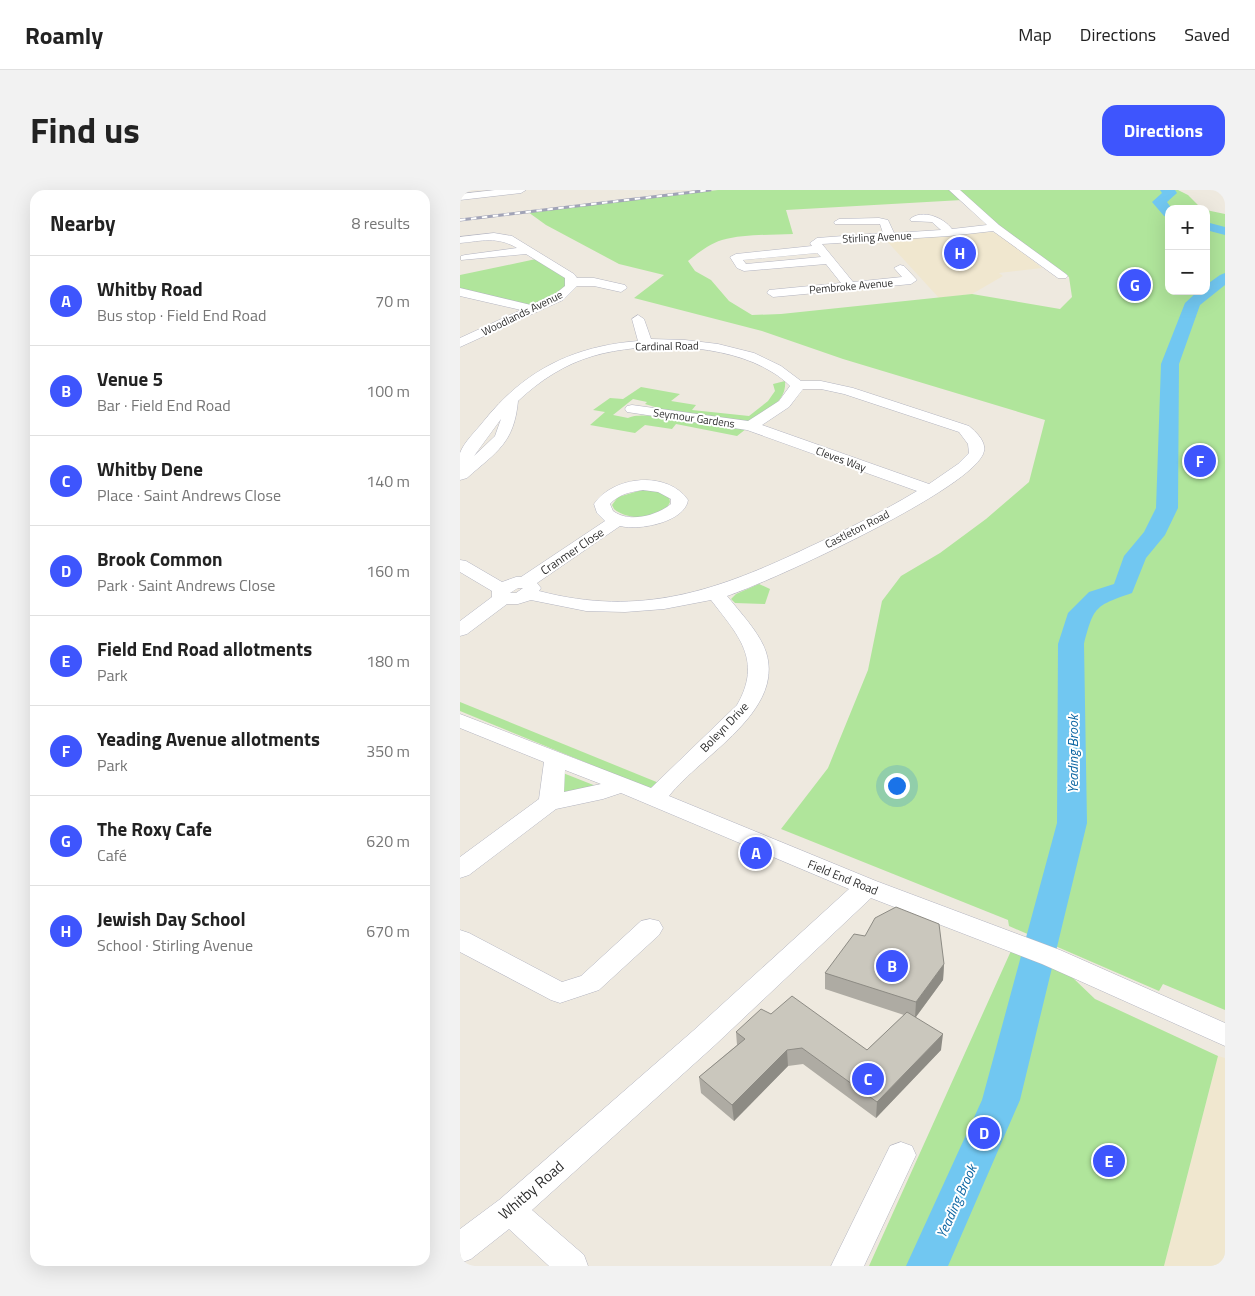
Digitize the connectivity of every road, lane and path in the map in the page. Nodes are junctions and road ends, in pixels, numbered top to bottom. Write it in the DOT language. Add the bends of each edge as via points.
graph roads {
  1 [pos="521,190"];
  2 [pos="954,190"];
  3 [pos="500,191"];
  4 [pos="460,197"];
  5 [pos="915,219"];
  6 [pos="838,222"];
  7 [pos="995,227"];
  8 [pos="949,233"];
  9 [pos="890,236"];
  10 [pos="460,240"];
  11 [pos="820,249"];
  12 [pos="528,250"];
  13 [pos="465,258"];
  14 [pos="830,260"];
  15 [pos="900,268"];
  16 [pos="1062,276"];
  17 [pos="572,282"];
  18 [pos="850,286"];
  19 [pos="621,288"];
  20 [pos="460,292"];
  21 [pos="791,304"];
  22 [pos="532,309"];
  23 [pos="638,320"];
  24 [pos="460,343"];
  25 [pos="646,344"];
  26 [pos="798,385"];
  27 [pos="511,400"];
  28 [pos="632,409"];
  29 [pos="750,426"];
  30 [pos="460,466"];
  31 [pos="460,476"];
  32 [pos="932,491"];
  33 [pos="618,520"];
  34 [pos="460,565"];
  35 [pos="527,588"];
  36 [pos="502,593"];
  37 [pos="715,593"];
  38 [pos="460,630"];
  39 [pos="460,720"];
  40 [pos="556,759"];
  41 [pos="620,784"];
  42 [pos="655,799"];
  43 [pos="548,804"];
  44 [pos="460,869"];
  45 [pos="867,887"];
  46 [pos="650,928"];
  47 [pos="460,940"];
  48 [pos="1225,1035"];
  49 [pos="901,1156"];
  50 [pos="510,1210"];
  51 [pos="460,1248"];
  52 [pos="572,1266"];
  53 [pos="847,1266"];
  1 -- 3 [label="street"];
  2 -- 7 [label="street"];
  3 -- 4 [label="street"];
  5 -- 8 [label="street" via="936,218"];
  6 -- 9 [label="street" via="884,222"];
  7 -- 8 [label="street, Stirling Avenue"];
  7 -- 16 [label="street"];
  8 -- 9 [label="street, Stirling Avenue"];
  9 -- 11 [label="street, Stirling Avenue" via="821,240 816,242"];
  10 -- 12 [label="street, Woodlands Avenue" via="502,237"];
  11 -- 14 [label="street"];
  11 -- 14 [label="street" via="736,258 744,268"];
  12 -- 13 [label="street"];
  12 -- 17 [label="street, Woodlands Avenue" via="570,276"];
  14 -- 18 [label="street"];
  15 -- 18 [label="street, Pembroke Avenue" via="915,283"];
  17 -- 19 [label="street" via="594,282"];
  17 -- 22 [label="street, Woodlands Avenue" via="566,292"];
  18 -- 21 [label="street, Pembroke Avenue" via="772,292 780,305"];
  20 -- 22 [label="street"];
  22 -- 24 [label="street, Woodlands Avenue"];
  23 -- 25 [label="street"];
  25 -- 26 [label="street, Cardinal Road" via="728,350 769,365 790,376"];
  25 -- 27 [label="street, Cardinal Road" via="600,351 564,362"];
  26 -- 29 [label="street, Seymour Gardens" via="783,405"];
  26 -- 32 [label="street, Castleton Road" via="821,385 848,391 964,429 977,447 976,454 968,465"];
  27 -- 30 [label="street, Cardinal Road" via="485,426"];
  27 -- 31 [label="street" via="502,440"];
  28 -- 29 [label="street, Seymour Gardens"];
  29 -- 32 [label="street, Cleves Way"];
  32 -- 37 [label="street, Castleton Road" via="770,573"];
  33 -- 35 [label="street, Cranmer Close"];
  34 -- 36 [label="street"];
  35 -- 36 [label="street" via="517,599"];
  35 -- 37 [label="street, Castleton Road" via="548,600 576,605 651,606"];
  36 -- 38 [label="street"];
  37 -- 42 [label="street, Boleyn Drive" via="756,651 759,674 756,690 746,708"];
  39 -- 40 [label="street, Field End Road"];
  40 -- 41 [label="street, Field End Road"];
  40 -- 43 [label="street" via="553,796"];
  41 -- 42 [label="street, Field End Road"];
  41 -- 43 [label="street" via="609,791 560,798"];
  42 -- 45 [label="street, Field End Road"];
  43 -- 44 [label="street"];
  45 -- 48 [label="street, Field End Road" via="1115,984"];
  45 -- 50 [label="street, Whitby Road" via="704,1038"];
  46 -- 47 [label="street" via="590,983 560,993"];
  49 -- 53 [label="street"];
  50 -- 51 [label="street, Whitby Road"];
  50 -- 52 [label="street"];
}
